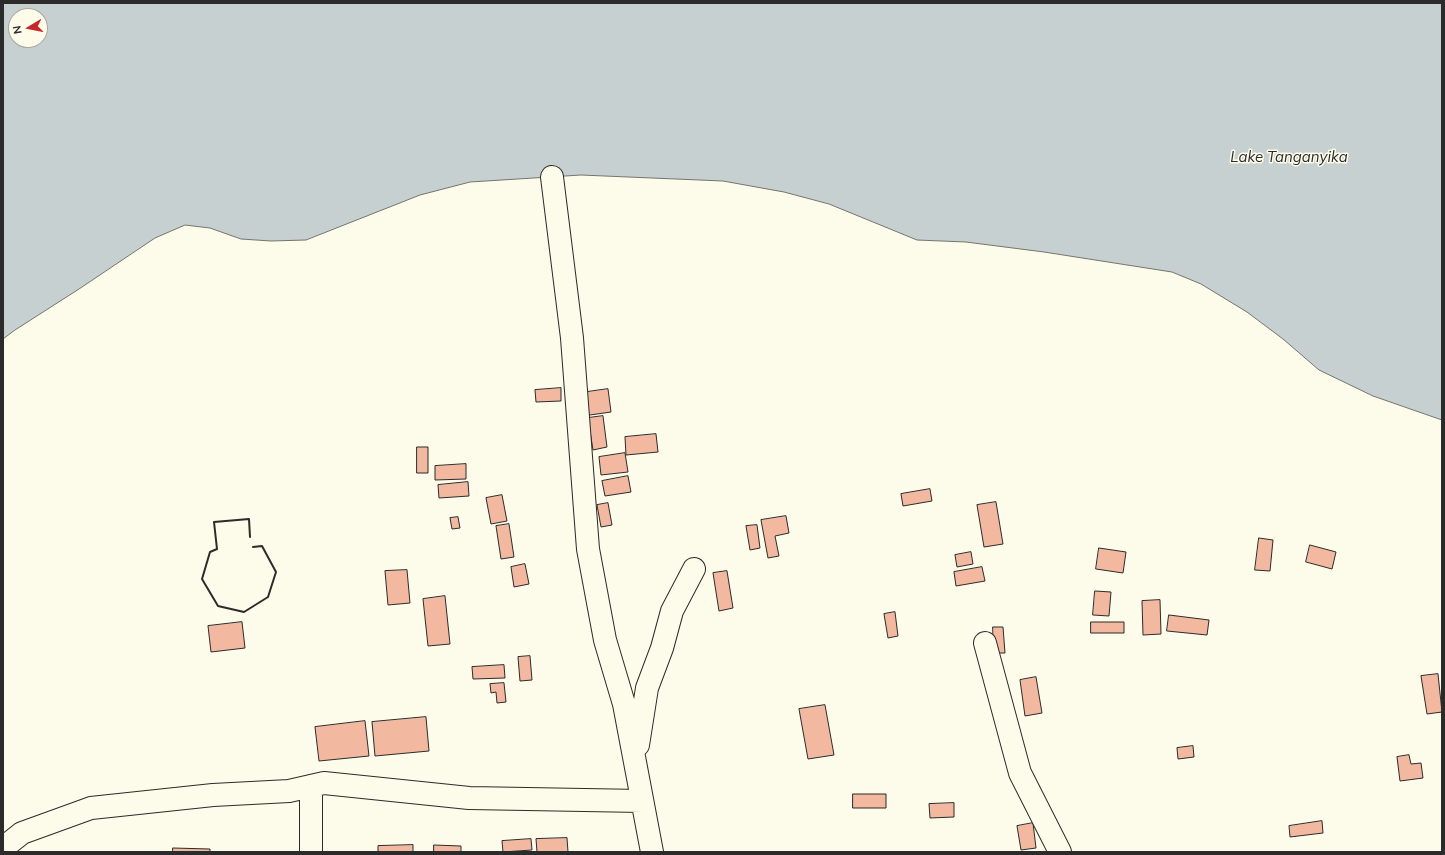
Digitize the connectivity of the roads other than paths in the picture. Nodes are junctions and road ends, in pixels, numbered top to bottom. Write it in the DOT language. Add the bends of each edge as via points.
graph roads {
  1 [pos="552,177"];
  2 [pos="694,569"];
  3 [pos="984,643"];
  4 [pos="635,761"];
  5 [pos="311,786"];
  6 [pos="642,801"];
  7 [pos="3,848"];
  8 [pos="311,852"];
  9 [pos="652,852"];
  10 [pos="1060,852"];
  1 -- 4 [label="street" via="572,338 588,549 605,640 624,704"];
  2 -- 4 [label="street" via="672,611 647,688"];
  3 -- 10 [label="street" via="1020,773"];
  4 -- 6 [label="street"];
  5 -- 6 [label="street" via="324,783 469,798"];
  5 -- 7 [label="street" via="289,791 214,795 91,808 22,833"];
  5 -- 8 [label="street"];
  6 -- 9 [label="street"];
}
